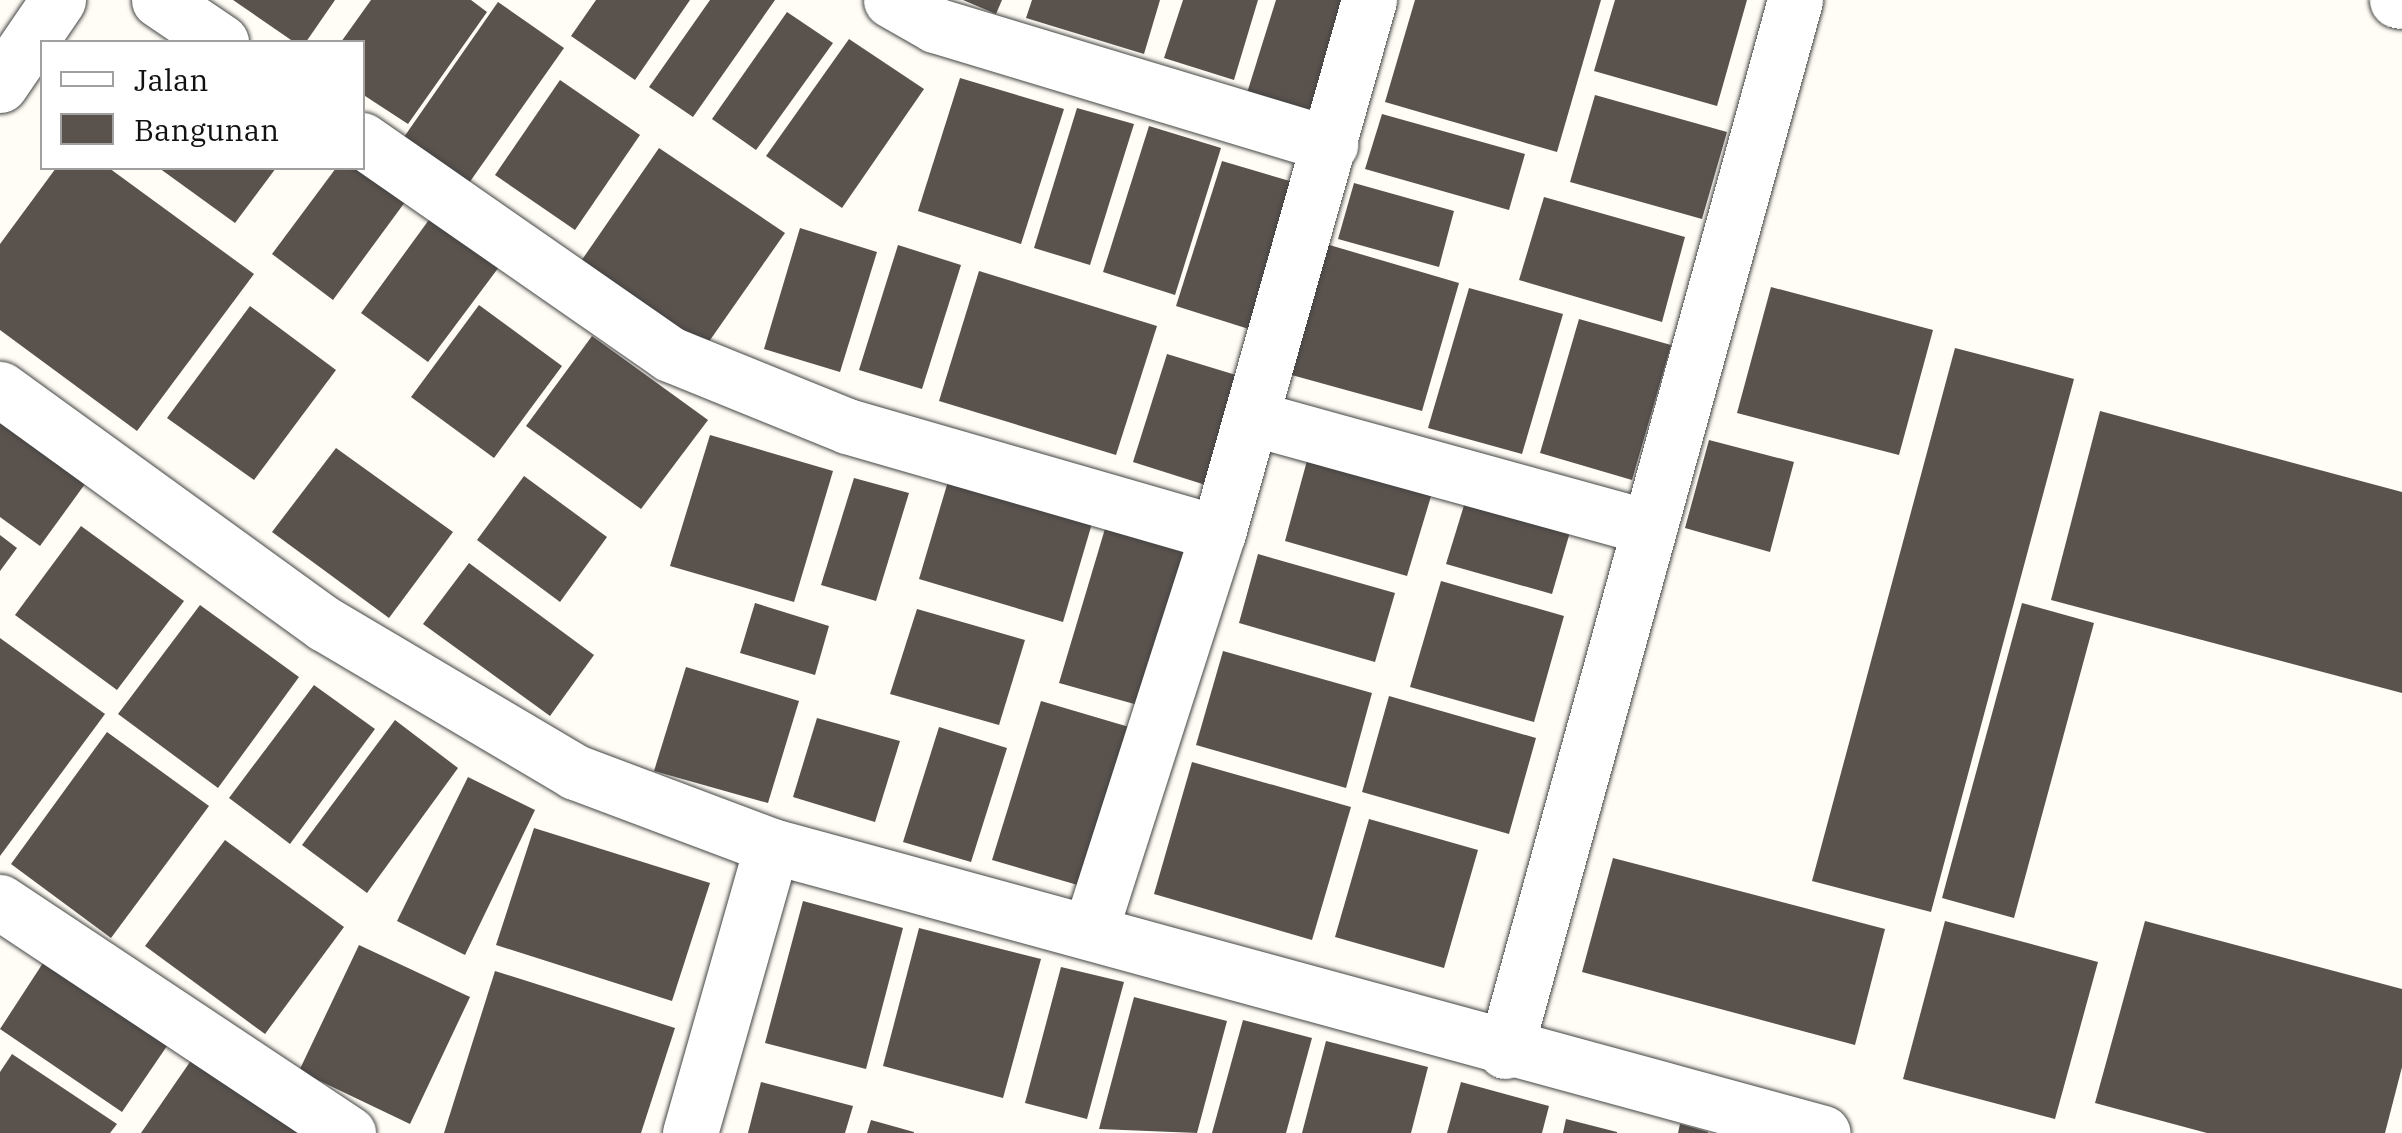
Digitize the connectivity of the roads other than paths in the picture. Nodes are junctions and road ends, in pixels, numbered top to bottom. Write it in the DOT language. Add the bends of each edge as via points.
graph roads {
  1 [pos="58,0"];
  2 [pos="159,0"];
  3 [pos="891,0"];
  4 [pos="1369,0"];
  5 [pos="1795,0"];
  6 [pos="218,40"];
  7 [pos="0,85"];
  8 [pos="365,142"];
  9 [pos="1330,144"];
  10 [pos="0,389"];
  11 [pos="1252,418"];
  12 [pos="1649,527"];
  13 [pos="1218,533"];
  14 [pos="772,846"];
  15 [pos="0,902"];
  16 [pos="1090,930"];
  17 [pos="1505,1051"];
  18 [pos="348,1133"];
  19 [pos="690,1133"];
  20 [pos="1822,1133"];
  1 -- 7 [label="street"];
  2 -- 6 [label="street"];
  3 -- 9 [label="street" via="935,24"];
  4 -- 9 [label="street"];
  5 -- 12 [label="street"];
  8 -- 13 [label="street" via="670,354 847,426"];
  9 -- 11 [label="street"];
  10 -- 14 [label="street" via="325,624 444,700 574,772"];
  11 -- 12 [label="street"];
  11 -- 13 [label="street"];
  12 -- 17 [label="street"];
  13 -- 16 [label="street"];
  14 -- 16 [label="street"];
  14 -- 19 [label="street"];
  15 -- 18 [label="street"];
  16 -- 17 [label="street"];
  17 -- 20 [label="street"];
}
